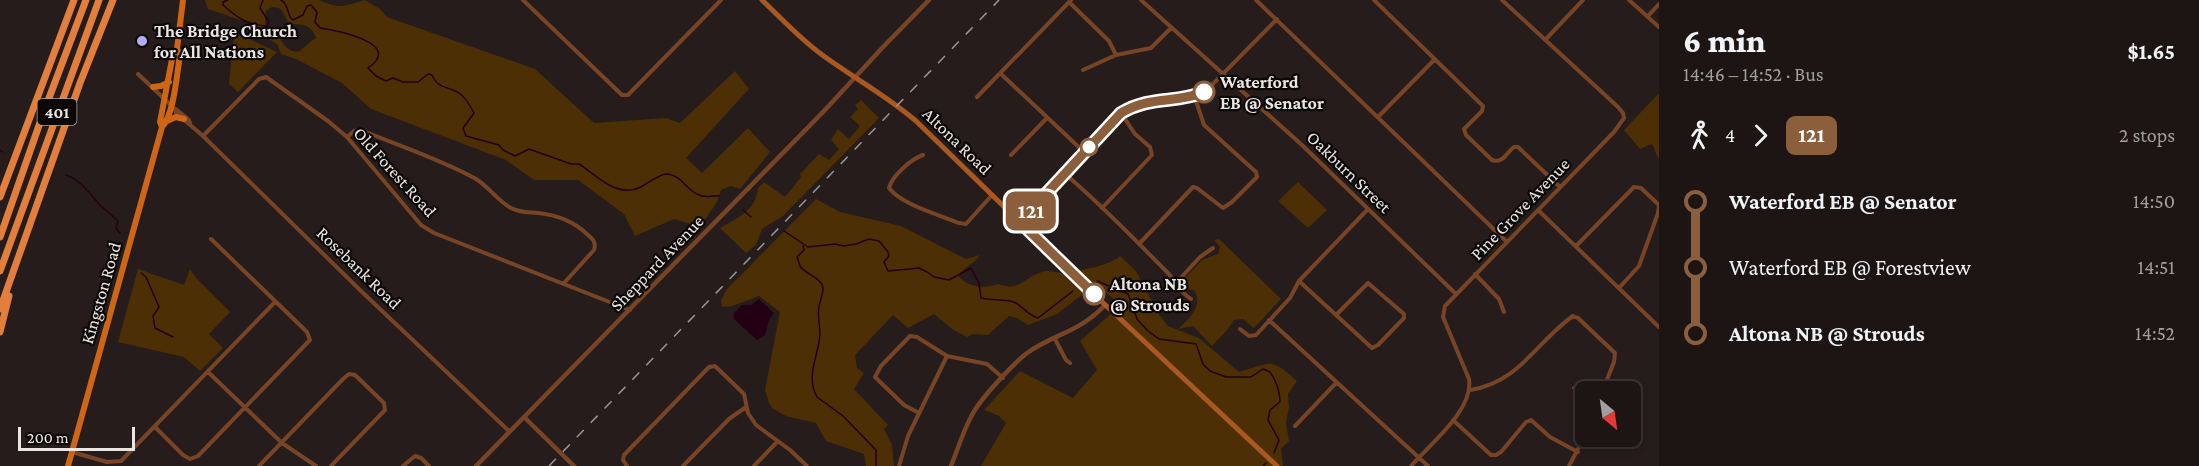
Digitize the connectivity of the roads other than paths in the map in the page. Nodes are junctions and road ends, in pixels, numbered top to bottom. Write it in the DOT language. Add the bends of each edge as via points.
graph roads {
  1 [pos="74,0"];
  2 [pos="86,0"];
  3 [pos="99,0"];
  4 [pos="113,0"];
  5 [pos="183,0"];
  6 [pos="523,0"];
  7 [pos="721,0"];
  8 [pos="762,0"];
  9 [pos="929,0"];
  10 [pos="1140,0"];
  11 [pos="1256,0"];
  12 [pos="1374,0"];
  13 [pos="1502,0"];
  14 [pos="1583,0"];
  15 [pos="1629,0"];
  16 [pos="1070,1"];
  17 [pos="1659,4"];
  18 [pos="1648,16"];
  19 [pos="1277,19"];
  20 [pos="1659,27"];
  21 [pos="1171,28"];
  22 [pos="1545,40"];
  23 [pos="177,49"];
  24 [pos="1116,55"];
  25 [pos="1435,59"];
  26 [pos="1083,70"];
  27 [pos="1000,73"];
  28 [pos="138,74"];
  29 [pos="1223,75"];
  30 [pos="856,76"];
  31 [pos="169,82"];
  32 [pos="153,87"];
  33 [pos="1194,95"];
  34 [pos="977,97"];
  35 [pos="171,105"];
  36 [pos="1121,113"];
  37 [pos="1378,117"];
  38 [pos="1047,118"];
  39 [pos="187,121"];
  40 [pos="167,122"];
  41 [pos="162,127"];
  42 [pos="203,136"];
  43 [pos="347,137"];
  44 [pos="1084,152"];
  45 [pos="923,155"];
  46 [pos="1011,155"];
  47 [pos="9,171"];
  48 [pos="1065,174"];
  49 [pos="1560,187"];
  50 [pos="0,192"];
  51 [pos="992,195"];
  52 [pos="0,197"];
  53 [pos="1102,208"];
  54 [pos="1368,209"];
  55 [pos="1538,210"];
  56 [pos="1020,222"];
  57 [pos="0,237"];
  58 [pos="211,239"];
  59 [pos="1506,241"];
  60 [pos="1139,244"];
  61 [pos="1576,246"];
  62 [pos="1213,248"];
  63 [pos="16,266"];
  64 [pos="0,271"];
  65 [pos="1475,274"];
  66 [pos="1299,281"];
  67 [pos="1177,282"];
  68 [pos="564,283"];
  69 [pos="1619,288"];
  70 [pos="1456,294"];
  71 [pos="1191,300"];
  72 [pos="275,302"];
  73 [pos="1105,305"];
  74 [pos="0,309"];
  75 [pos="630,310"];
  76 [pos="1504,312"];
  77 [pos="1336,315"];
  78 [pos="1269,320"];
  79 [pos="1659,327"];
  80 [pos="1240,329"];
  81 [pos="0,332"];
  82 [pos="1055,339"];
  83 [pos="947,356"];
  84 [pos="1070,363"];
  85 [pos="208,372"];
  86 [pos="1003,378"];
  87 [pos="1606,381"];
  88 [pos="1336,382"];
  89 [pos="1470,390"];
  90 [pos="244,407"];
  91 [pos="746,407"];
  92 [pos="919,413"];
  93 [pos="524,417"];
  94 [pos="1453,420"];
  95 [pos="1295,426"];
  96 [pos="155,427"];
  97 [pos="509,431"];
  98 [pos="778,441"];
  99 [pos="282,443"];
  100 [pos="1580,447"];
  101 [pos="72,452"];
  102 [pos="1578,452"];
  103 [pos="1419,458"];
  104 [pos="68,466"];
  105 [pos="259,466"];
  106 [pos="316,466"];
  107 [pos="331,466"];
  108 [pos="403,466"];
  109 [pos="429,466"];
  110 [pos="476,466"];
  111 [pos="574,466"];
  112 [pos="627,466"];
  113 [pos="683,466"];
  114 [pos="754,466"];
  115 [pos="807,466"];
  116 [pos="899,466"];
  117 [pos="951,466"];
  118 [pos="1277,466"];
  119 [pos="1411,466"];
  120 [pos="1428,466"];
  121 [pos="1569,466"];
  1 -- 47 [label="highway, 401"];
  2 -- 57 [label="highway, 401"];
  3 -- 64 [label="highway, 401"];
  4 -- 63 [label="highway, 401"];
  5 -- 23 [label="main road, Kingston Road"];
  6 -- 7 [label="street" via="622,95 628,95"];
  8 -- 30 [label="main road, Altona Road" via="808,44"];
  9 -- 30 [label="street, Sheppard Avenue"];
  10 -- 21 [label="street, Oakburn Street"];
  11 -- 19 [label="street"];
  12 -- 25 [label="street"];
  13 -- 22 [label="street, Pine Grove Avenue"];
  14 -- 22 [label="street"];
  15 -- 18 [label="street"];
  16 -- 24 [label="street" via="1109,41"];
  16 -- 27 [label="street"];
  17 -- 18 [label="street"];
  18 -- 20 [label="street"];
  19 -- 29 [label="street"];
  19 -- 37 [label="street"];
  21 -- 24 [label="street" via="1151,48"];
  21 -- 29 [label="street, Oakburn Street"];
  22 -- 49 [label="street, Pine Grove Avenue" via="1618,107 1624,118"];
  23 -- 31 [label="main road, Kingston Road"];
  23 -- 35 [label="main road, Kingston Road" via="180,55"];
  24 -- 26 [label="street"];
  25 -- 37 [label="street"];
  25 -- 49 [label="street" via="1483,106 1464,129 1466,135 1497,162 1518,147"];
  27 -- 34 [label="street"];
  27 -- 38 [label="street"];
  28 -- 32 [label="street, Rosebank Road"];
  29 -- 33 [label="street" via="1209,89"];
  29 -- 54 [label="street, Oakburn Street"];
  30 -- 51 [label="main road, Altona Road" via="906,112"];
  30 -- 75 [label="street, Sheppard Avenue"];
  31 -- 32 [label="main road"];
  31 -- 35 [label="main road, Kingston Road"];
  32 -- 35 [label="street, Rosebank Road"];
  33 -- 36 [label="street" via="1150,100"];
  33 -- 60 [label="street" via="1204,125 1257,177 1222,208 1192,187"];
  35 -- 39 [label="street, Rosebank Road"];
  35 -- 40 [label="main road, Kingston Road"];
  35 -- 41 [label="main road, Kingston Road" via="160,123"];
  36 -- 44 [label="street"];
  36 -- 53 [label="street" via="1150,147 1152,155"];
  37 -- 59 [label="street"];
  38 -- 44 [label="street"];
  38 -- 46 [label="street"];
  39 -- 40 [label="main road" via="176,117"];
  39 -- 42 [label="street, Rosebank Road"];
  40 -- 41 [label="main road, Kingston Road"];
  41 -- 101 [label="main road, Kingston Road"];
  42 -- 43 [label="street, Old Forest Road" via="259,79 266,77"];
  42 -- 97 [label="street, Rosebank Road"];
  43 -- 68 [label="street, Old Forest Road" via="421,225"];
  43 -- 68 [label="street" via="361,130 456,169 489,188 511,208 579,225 596,245"];
  44 -- 48 [label="street"];
  45 -- 51 [label="street" via="890,182 893,194 966,224"];
  47 -- 50 [label="highway"];
  47 -- 52 [label="highway, 401"];
  48 -- 53 [label="street"];
  48 -- 56 [label="street"];
  49 -- 55 [label="street, Pine Grove Avenue"];
  51 -- 56 [label="main road, Altona Road"];
  53 -- 60 [label="street"];
  54 -- 66 [label="street"];
  54 -- 70 [label="street, Oakburn Street"];
  55 -- 59 [label="street, Pine Grove Avenue"];
  55 -- 61 [label="street"];
  56 -- 73 [label="main road, Altona Road"];
  58 -- 72 [label="street"];
  59 -- 65 [label="street, Pine Grove Avenue"];
  60 -- 67 [label="street"];
  61 -- 69 [label="street"];
  61 -- 69 [label="street" via="1634,187 1644,190 1659,205 1659,213 1640,266"];
  62 -- 67 [label="street"];
  63 -- 74 [label="highway, 401"];
  63 -- 81 [label="highway"];
  65 -- 70 [label="street, Pine Grove Avenue"];
  65 -- 76 [label="street" via="1499,299"];
  66 -- 77 [label="street"];
  66 -- 78 [label="street" via="1290,298"];
  67 -- 71 [label="street" via="1180,291"];
  68 -- 75 [label="street, Old Forest Road"];
  69 -- 79 [label="street"];
  70 -- 89 [label="street, Pine Grove Avenue" via="1445,306 1443,317"];
  72 -- 85 [label="street"];
  72 -- 90 [label="street" via="310,339"];
  73 -- 82 [label="street" via="1092,318"];
  73 -- 118 [label="main road, Altona Road"];
  75 -- 93 [label="street, Sheppard Avenue"];
  77 -- 77 [label="street" via="1372,348 1404,318 1368,283"];
  78 -- 80 [label="street" via="1256,335 1249,336"];
  78 -- 88 [label="street"];
  82 -- 84 [label="street"];
  82 -- 86 [label="street" via="1028,352"];
  83 -- 86 [label="street" via="981,362"];
  83 -- 92 [label="street"];
  83 -- 92 [label="street" via="910,336 875,374 904,405"];
  85 -- 90 [label="street"];
  85 -- 96 [label="street"];
  86 -- 117 [label="street" via="971,415"];
  87 -- 89 [label="street" via="1615,353 1573,316 1512,373"];
  88 -- 95 [label="street"];
  88 -- 103 [label="street"];
  89 -- 94 [label="street"];
  90 -- 96 [label="street" via="198,456 190,459"];
  90 -- 99 [label="street"];
  91 -- 98 [label="street" via="756,425"];
  91 -- 112 [label="street" via="740,389 720,369 709,367 624,455"];
  91 -- 113 [label="street"];
  92 -- 116 [label="street"];
  93 -- 97 [label="street, Sheppard Avenue"];
  93 -- 111 [label="street"];
  94 -- 102 [label="street" via="1491,455 1501,452 1529,420"];
  94 -- 103 [label="street"];
  96 -- 101 [label="street" via="121,461 107,462"];
  97 -- 110 [label="street, Sheppard Avenue"];
  98 -- 114 [label="street"];
  98 -- 115 [label="street"];
  99 -- 105 [label="street"];
  99 -- 106 [label="street"];
  99 -- 107 [label="street" via="343,379 355,375 384,404 385,410"];
  100 -- 102 [label="street"];
  101 -- 104 [label="main road, Kingston Road"];
  102 -- 121 [label="street"];
  103 -- 119 [label="street"];
  103 -- 120 [label="street"];
  108 -- 109 [label="street" via="415,456"];
}
